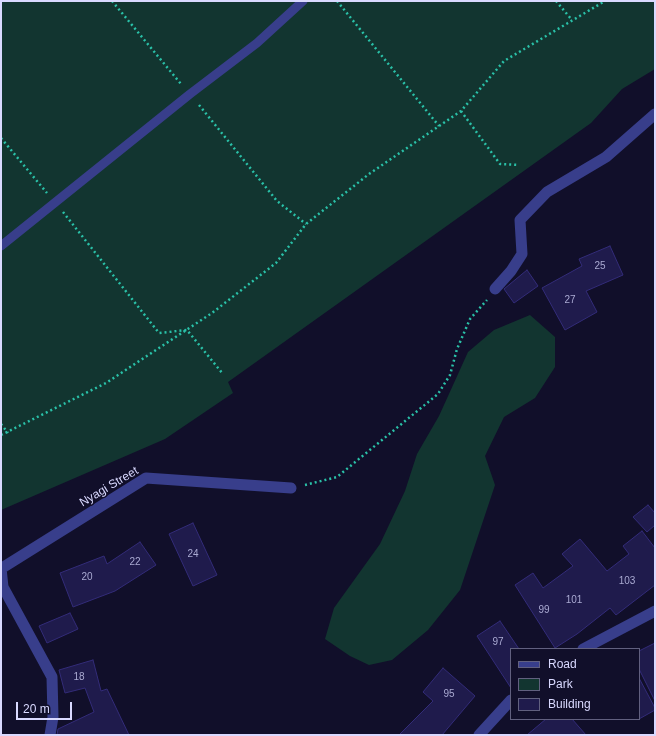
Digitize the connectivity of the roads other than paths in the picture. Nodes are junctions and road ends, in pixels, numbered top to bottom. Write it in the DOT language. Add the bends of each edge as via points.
graph roads {
  1 [pos="303,1"];
  2 [pos="655,114"];
  3 [pos="1,246"];
  4 [pos="495,289"];
  5 [pos="291,488"];
  6 [pos="2,568"];
  7 [pos="655,611"];
  8 [pos="585,648"];
  9 [pos="510,701"];
  10 [pos="50,735"];
  11 [pos="479,735"];
  1 -- 3 [label="lane" via="257,43"];
  2 -- 4 [label="street" via="606,157 546,192 520,220 522,254"];
  5 -- 6 [label="street, Nyagi Street" via="146,478"];
  6 -- 10 [label="street, Nyagi Street" via="3,587 52,677"];
  7 -- 8 [label="street"];
  9 -- 11 [label="street"];
}
